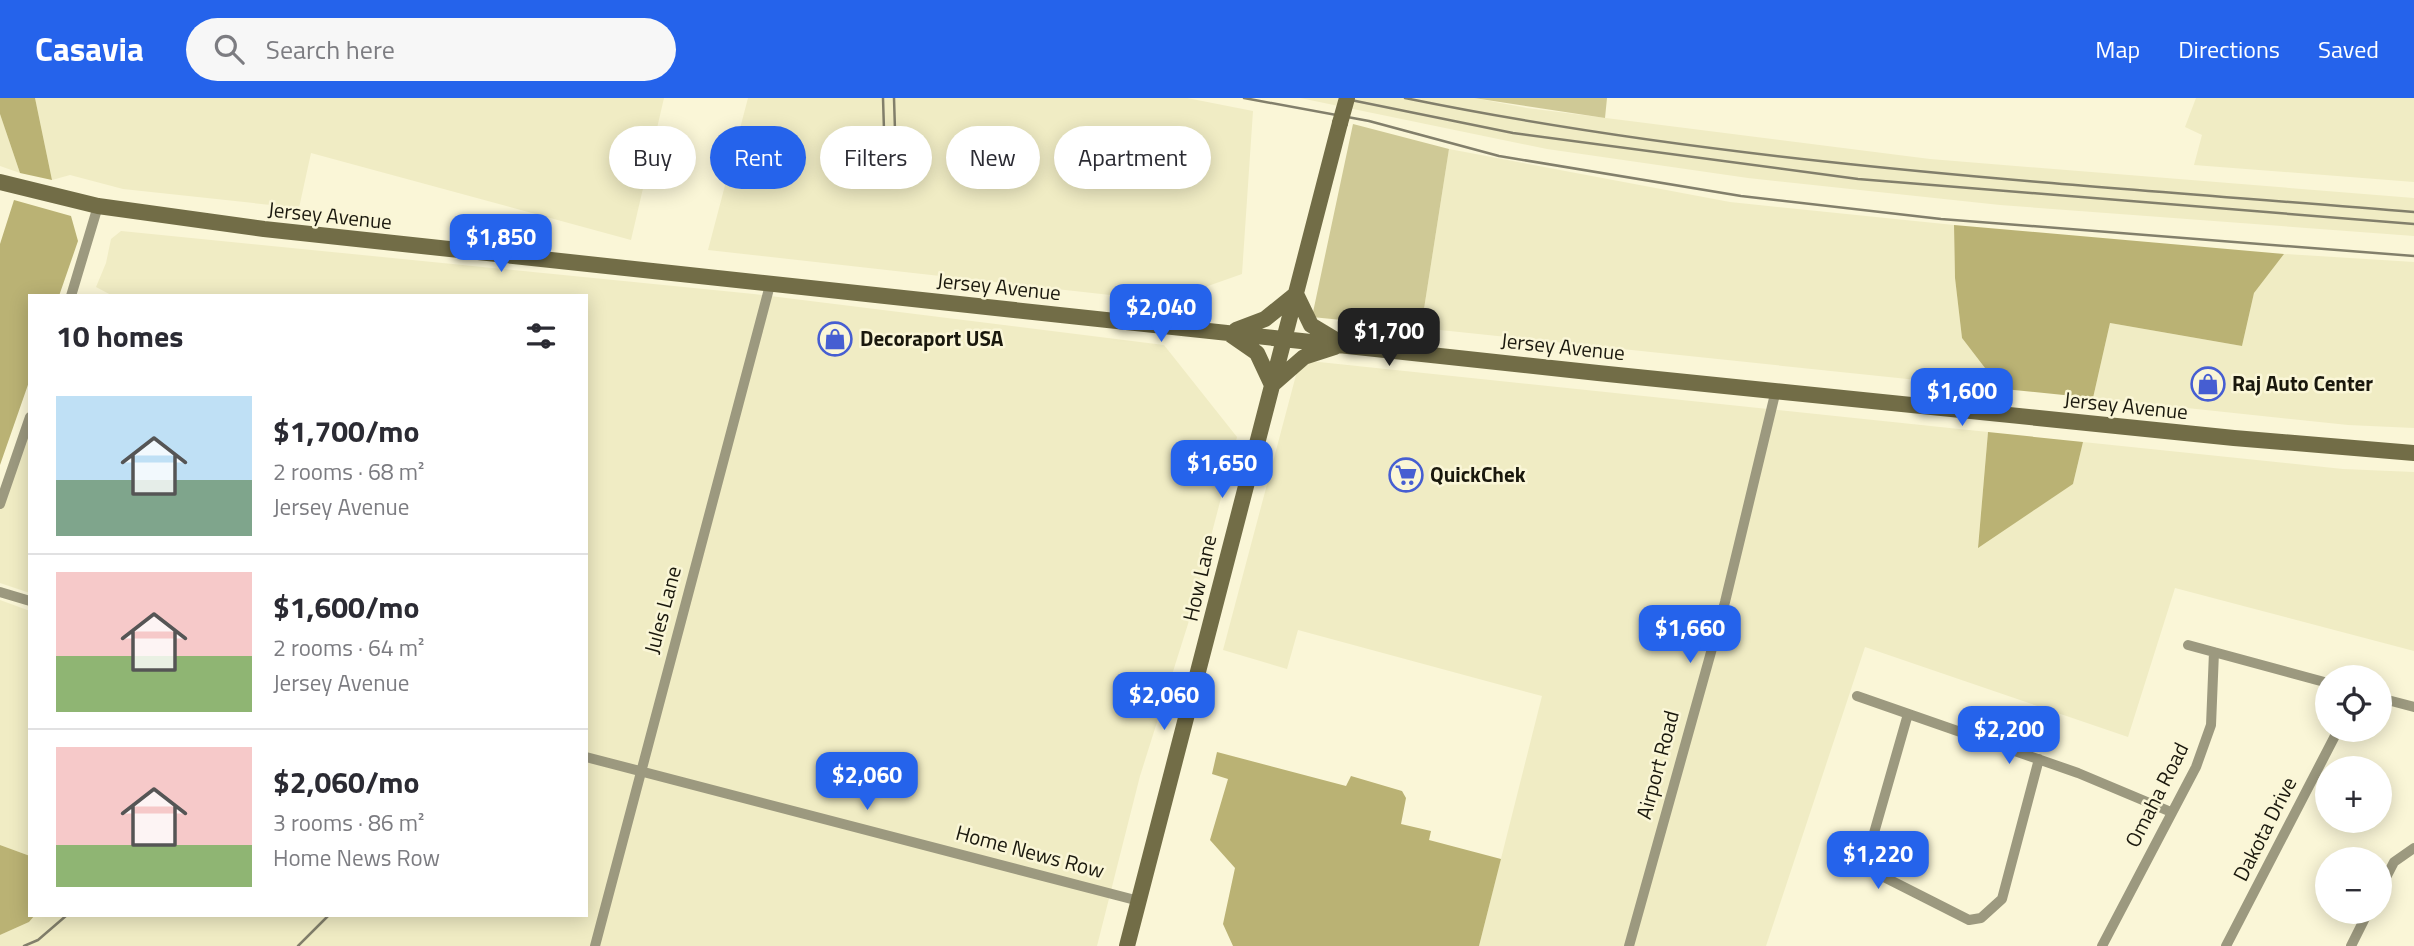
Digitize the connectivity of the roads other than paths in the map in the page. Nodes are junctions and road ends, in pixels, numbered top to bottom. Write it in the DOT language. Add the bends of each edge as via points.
graph roads {
  1 [pos="1347,98"];
  2 [pos="0,181"];
  3 [pos="98,206"];
  4 [pos="770,285"];
  5 [pos="72,294"];
  6 [pos="1296,294"];
  7 [pos="1228,333"];
  8 [pos="1284,338"];
  9 [pos="1346,345"];
  10 [pos="1272,385"];
  11 [pos="1776,390"];
  12 [pos="28,423"];
  13 [pos="2414,453"];
  14 [pos="0,505"];
  15 [pos="0,592"];
  16 [pos="28,600"];
  17 [pos="2188,645"];
  18 [pos="2214,652"];
  19 [pos="2315,679"];
  20 [pos="1857,696"];
  21 [pos="2392,701"];
  22 [pos="2414,707"];
  23 [pos="1908,714"];
  24 [pos="2332,742"];
  25 [pos="588,758"];
  26 [pos="2039,759"];
  27 [pos="640,771"];
  28 [pos="2171,812"];
  29 [pos="2413,848"];
  30 [pos="2392,866"];
  31 [pos="1139,901"];
  32 [pos="2362,924"];
  33 [pos="596,946"];
  34 [pos="1127,946"];
  35 [pos="1629,946"];
  36 [pos="2102,946"];
  37 [pos="2226,946"];
  38 [pos="2351,946"];
  1 -- 6 [label="main road, How Lane, bridge"];
  2 -- 3 [label="main road, Jersey Avenue"];
  3 -- 4 [label="main road, Jersey Avenue"];
  3 -- 5 [label="street"];
  4 -- 7 [label="main road, Jersey Avenue"];
  4 -- 27 [label="street, Jules Lane"];
  6 -- 7 [label="main road" via="1261,321"];
  6 -- 8 [label="main road, How Lane"];
  6 -- 9 [label="main road" via="1311,325"];
  7 -- 8 [label="main road, Jersey Avenue"];
  7 -- 10 [label="main road" via="1257,353"];
  8 -- 9 [label="main road, Jersey Avenue"];
  8 -- 10 [label="main road, How Lane"];
  9 -- 10 [label="main road" via="1304,357"];
  9 -- 11 [label="main road, Jersey Avenue"];
  10 -- 31 [label="main road, How Lane"];
  11 -- 13 [label="main road, Jersey Avenue"];
  11 -- 35 [label="street, Airport Road" via="1725,602"];
  12 -- 14 [label="street"];
  15 -- 16 [label="street"];
  17 -- 18 [label="street"];
  18 -- 19 [label="street"];
  18 -- 28 [label="street, Omaha Road" via="2211,725 2196,767"];
  20 -- 23 [label="street"];
  21 -- 22 [label="street"];
  23 -- 26 [label="street"];
  23 -- 26 [label="street" via="1872,841 1878,870 1969,920 1981,918 2002,899"];
  24 -- 37 [label="street, Dakota Drive"];
  25 -- 27 [label="street, Home News Row"];
  26 -- 28 [label="street"];
  27 -- 31 [label="street, Home News Row"];
  27 -- 33 [label="street, Jules Lane"];
  28 -- 36 [label="street, Omaha Road"];
  29 -- 30 [label="street"];
  31 -- 34 [label="main road, How Lane"];
  32 -- 38 [label="street"];
}
